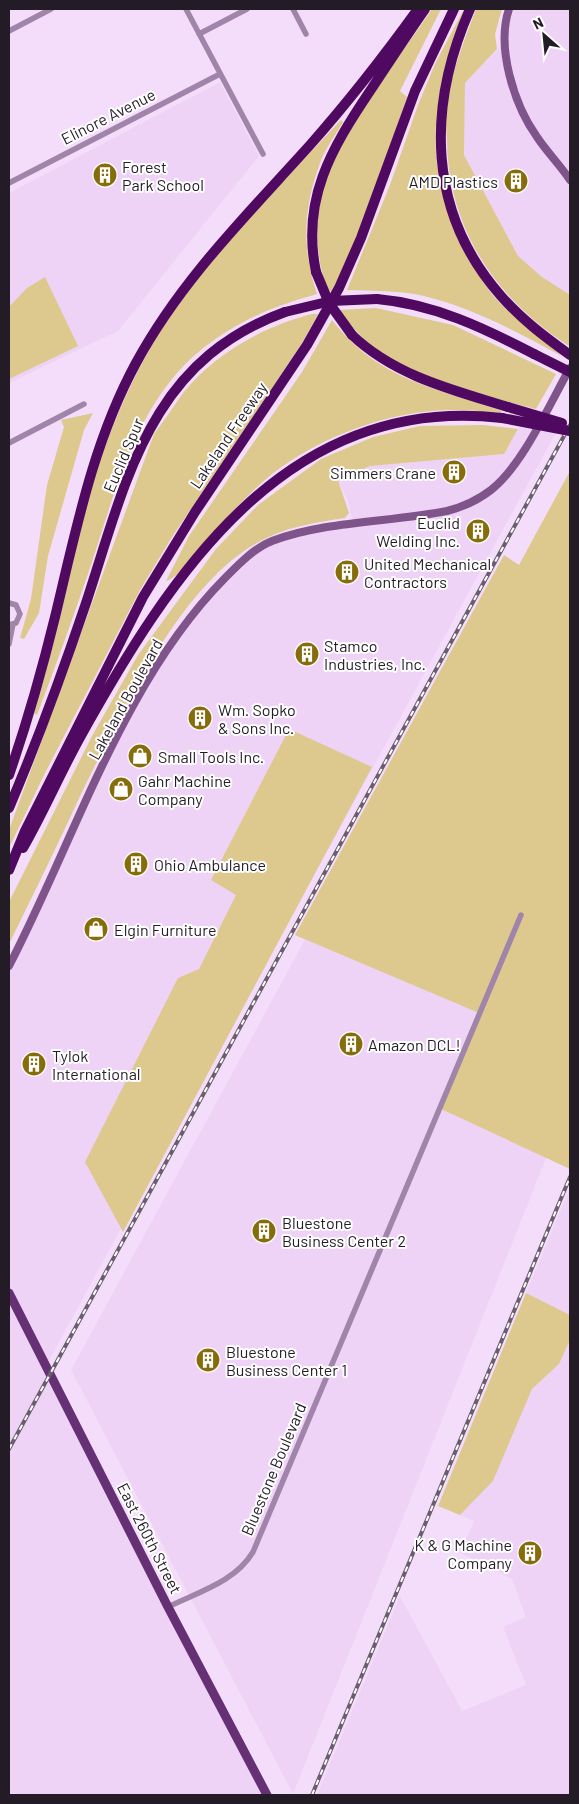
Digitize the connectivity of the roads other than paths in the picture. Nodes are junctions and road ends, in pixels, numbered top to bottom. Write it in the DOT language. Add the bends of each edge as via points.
graph roads {
  1 [pos="51,9"];
  2 [pos="186,9"];
  3 [pos="247,9"];
  4 [pos="293,9"];
  5 [pos="418,9"];
  6 [pos="425,9"];
  7 [pos="454,9"];
  8 [pos="470,9"];
  9 [pos="509,9"];
  10 [pos="9,31"];
  11 [pos="199,34"];
  12 [pos="306,34"];
  13 [pos="220,74"];
  14 [pos="264,154"];
  15 [pos="570,180"];
  16 [pos="9,183"];
  17 [pos="570,355"];
  18 [pos="570,367"];
  19 [pos="570,372"];
  20 [pos="84,404"];
  21 [pos="570,427"];
  22 [pos="570,431"];
  23 [pos="9,443"];
  24 [pos="9,603"];
  25 [pos="11,624"];
  26 [pos="9,644"];
  27 [pos="9,775"];
  28 [pos="9,808"];
  29 [pos="9,872"];
  30 [pos="521,915"];
  31 [pos="9,966"];
  32 [pos="9,1293"];
  33 [pos="168,1607"];
  34 [pos="267,1795"];
  1 -- 10 [label="street"];
  2 -- 11 [label="street"];
  3 -- 11 [label="street"];
  4 -- 12 [label="street"];
  5 -- 27 [label="highway" via="342,108 197,270 163,316 134,366 108,422 90,475 40,673"];
  6 -- 21 [label="highway, bridge" via="351,120 325,167 313,216 312,250 316,272 329,303 352,335 378,356 410,374"];
  7 -- 29 [label="highway, Lakeland Freeway" via="415,91 361,238 336,294 307,345 195,512 143,597 24,831"];
  8 -- 17 [label="highway" via="452,56 441,106 440,152 447,195 462,236 482,272 510,306"];
  9 -- 15 [label="street" via="504,43 510,79 536,136"];
  11 -- 13 [label="street"];
  13 -- 14 [label="street"];
  13 -- 16 [label="street, Elinore Avenue"];
  18 -- 31 [label="street, Lakeland Boulevard" via="518,460 492,489 466,506 315,530 270,542 240,562 203,601 162,654 127,719"];
  19 -- 28 [label="highway, Euclid Spur, bridge" via="446,313 377,299 331,301 285,312 248,328 202,361 173,391 149,428 131,467 64,664"];
  20 -- 23 [label="street"];
  22 -- 29 [label="highway, bridge" via="502,418 436,416 404,421 338,442 282,474 251,500 190,568 133,648 78,741"];
  24 -- 25 [label="street" via="20,611 18,620"];
  25 -- 26 [label="street"];
  30 -- 33 [label="street, Bluestone Boulevard" via="252,1552 244,1566 228,1578"];
  32 -- 33 [label="main road, East 260th Street"];
  33 -- 34 [label="main road, East 260th Street"];
}
